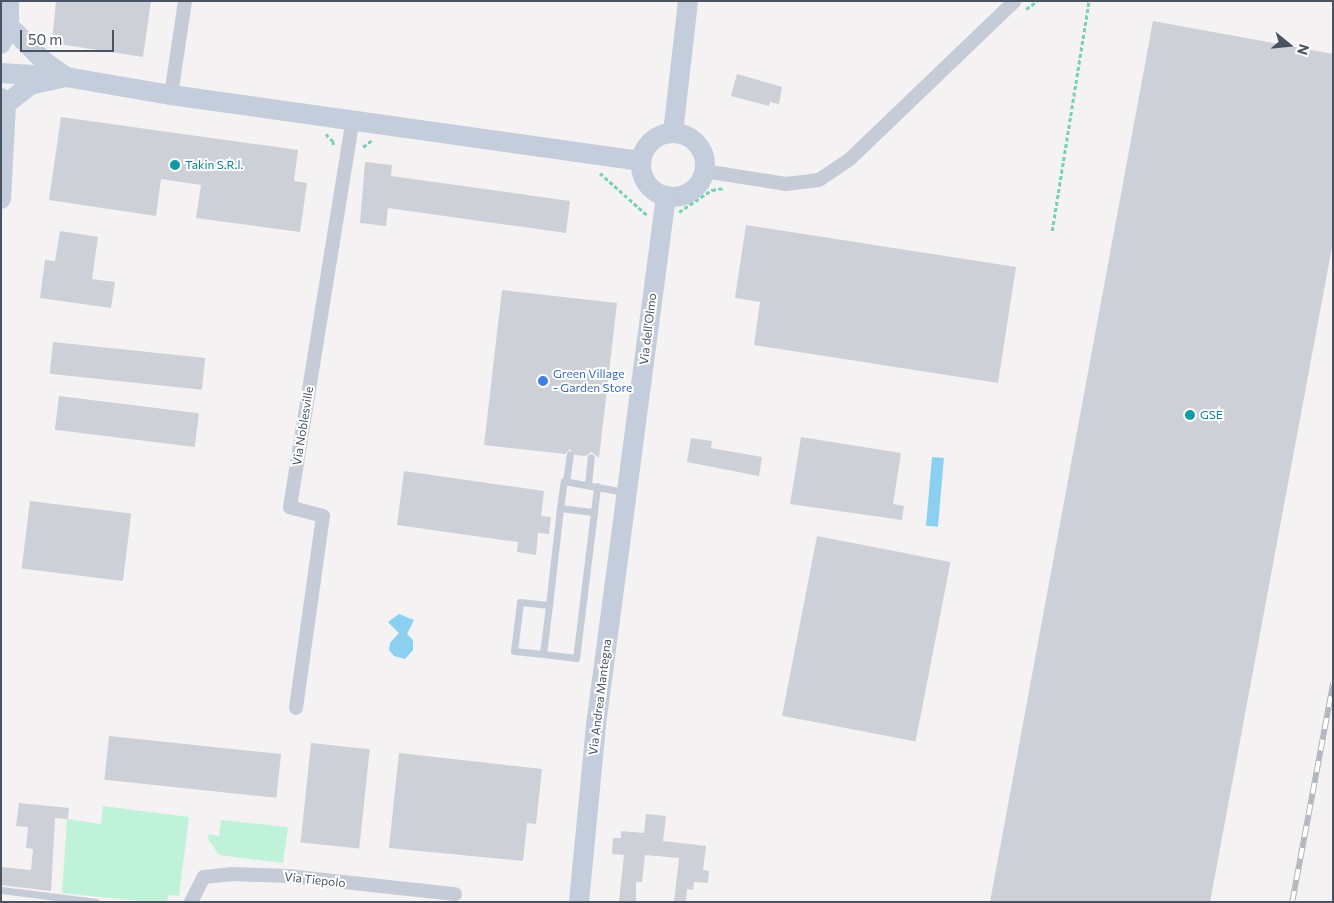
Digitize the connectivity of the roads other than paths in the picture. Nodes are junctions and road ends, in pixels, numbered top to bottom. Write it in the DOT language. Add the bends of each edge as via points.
graph roads {
  1 [pos="10,1"];
  2 [pos="185,1"];
  3 [pos="688,1"];
  4 [pos="1015,1"];
  5 [pos="5,35"];
  6 [pos="1,73"];
  7 [pos="66,77"];
  8 [pos="171,96"];
  9 [pos="4,101"];
  10 [pos="353,120"];
  11 [pos="673,133"];
  12 [pos="641,161"];
  13 [pos="704,171"];
  14 [pos="666,196"];
  15 [pos="1,199"];
  16 [pos="570,454"];
  17 [pos="591,457"];
  18 [pos="566,482"];
  19 [pos="588,484"];
  20 [pos="597,486"];
  21 [pos="627,493"];
  22 [pos="560,508"];
  23 [pos="594,512"];
  24 [pos="549,605"];
  25 [pos="543,654"];
  26 [pos="296,708"];
  27 [pos="1,890"];
  28 [pos="455,894"];
  29 [pos="96,902"];
  30 [pos="191,902"];
  31 [pos="579,902"];
  1 -- 5 [label="main road"];
  2 -- 8 [label="street"];
  3 -- 11 [label="main road"];
  4 -- 13 [label="street" via="850,159 819,180 786,184"];
  5 -- 7 [label="main road"];
  6 -- 7 [label="main road"];
  7 -- 8 [label="main road"];
  7 -- 9 [label="main road" via="30,84"];
  8 -- 10 [label="main road"];
  9 -- 15 [label="main road"];
  10 -- 12 [label="main road"];
  10 -- 26 [label="street, Via Noblesville" via="290,507 323,516"];
  11 -- 12 [label="main road" via="652,141"];
  11 -- 13 [label="main road" via="686,136 697,145 703,157"];
  12 -- 14 [label="main road" via="642,175 649,186"];
  13 -- 14 [label="main road" via="690,191"];
  14 -- 21 [label="main road, Via dell'Olmo"];
  16 -- 18 [label="lane"];
  17 -- 19 [label="lane"];
  18 -- 19 [label="lane"];
  18 -- 22 [label="lane"];
  19 -- 20 [label="lane"];
  20 -- 21 [label="lane"];
  20 -- 23 [label="lane"];
  21 -- 31 [label="main road, Via Andrea Mantegna" via="596,726"];
  22 -- 23 [label="lane"];
  22 -- 24 [label="lane"];
  23 -- 25 [label="lane" via="576,658"];
  24 -- 25 [label="lane"];
  24 -- 25 [label="lane" via="520,602 514,650"];
  27 -- 29 [label="lane"];
  28 -- 30 [label="street, Via Tiepolo" via="231,874 204,877"];
}
